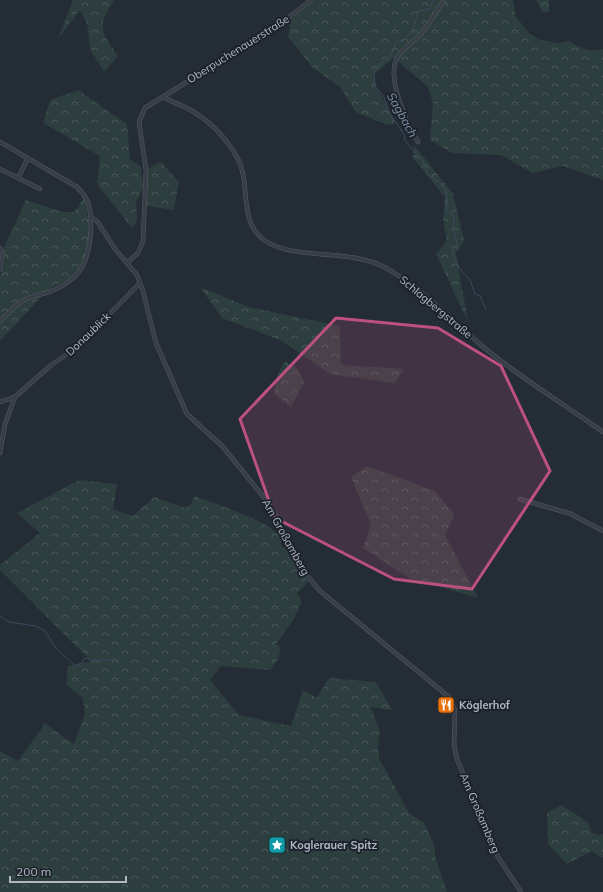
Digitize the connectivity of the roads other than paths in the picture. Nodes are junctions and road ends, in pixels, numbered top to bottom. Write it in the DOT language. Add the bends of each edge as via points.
graph roads {
  1 [pos="311,0"];
  2 [pos="444,0"];
  3 [pos="163,97"];
  4 [pos="0,142"];
  5 [pos="418,142"];
  6 [pos="28,158"];
  7 [pos="0,170"];
  8 [pos="18,178"];
  9 [pos="40,189"];
  10 [pos="91,217"];
  11 [pos="0,248"];
  12 [pos="127,263"];
  13 [pos="0,269"];
  14 [pos="140,283"];
  15 [pos="0,321"];
  16 [pos="15,397"];
  17 [pos="0,402"];
  18 [pos="603,432"];
  19 [pos="0,453"];
  20 [pos="520,499"];
  21 [pos="603,531"];
  22 [pos="521,892"];
  1 -- 3 [label="street, Oberpuchenauerstraße" via="280,24"];
  2 -- 5 [label="street" via="419,36 398,56 393,68 405,116"];
  3 -- 12 [label="street" via="145,108 139,122 146,170 144,226 141,248"];
  3 -- 18 [label="street, Schlagbergstraße" via="211,124 231,148 242,169 250,219 264,240 288,249 365,259 389,270 431,300 495,356"];
  4 -- 6 [label="street"];
  6 -- 8 [label="street"];
  6 -- 10 [label="street" via="83,192 90,206"];
  7 -- 8 [label="street"];
  8 -- 9 [label="street"];
  10 -- 12 [label="street, Am Großamberg" via="96,220"];
  10 -- 15 [label="street" via="88,252 80,272 57,288 22,301"];
  11 -- 13 [label="street" via="3,260"];
  12 -- 14 [label="street, Am Großamberg"];
  14 -- 16 [label="street, Donaublick" via="77,347 50,366"];
  14 -- 22 [label="street, Am Großamberg" via="156,343 187,414 223,447 266,500 287,543 314,586 441,689 451,700 455,716 454,745 457,759 498,857"];
  16 -- 17 [label="street"];
  16 -- 19 [label="street" via="5,424"];
  20 -- 21 [label="street" via="571,514"];
}
